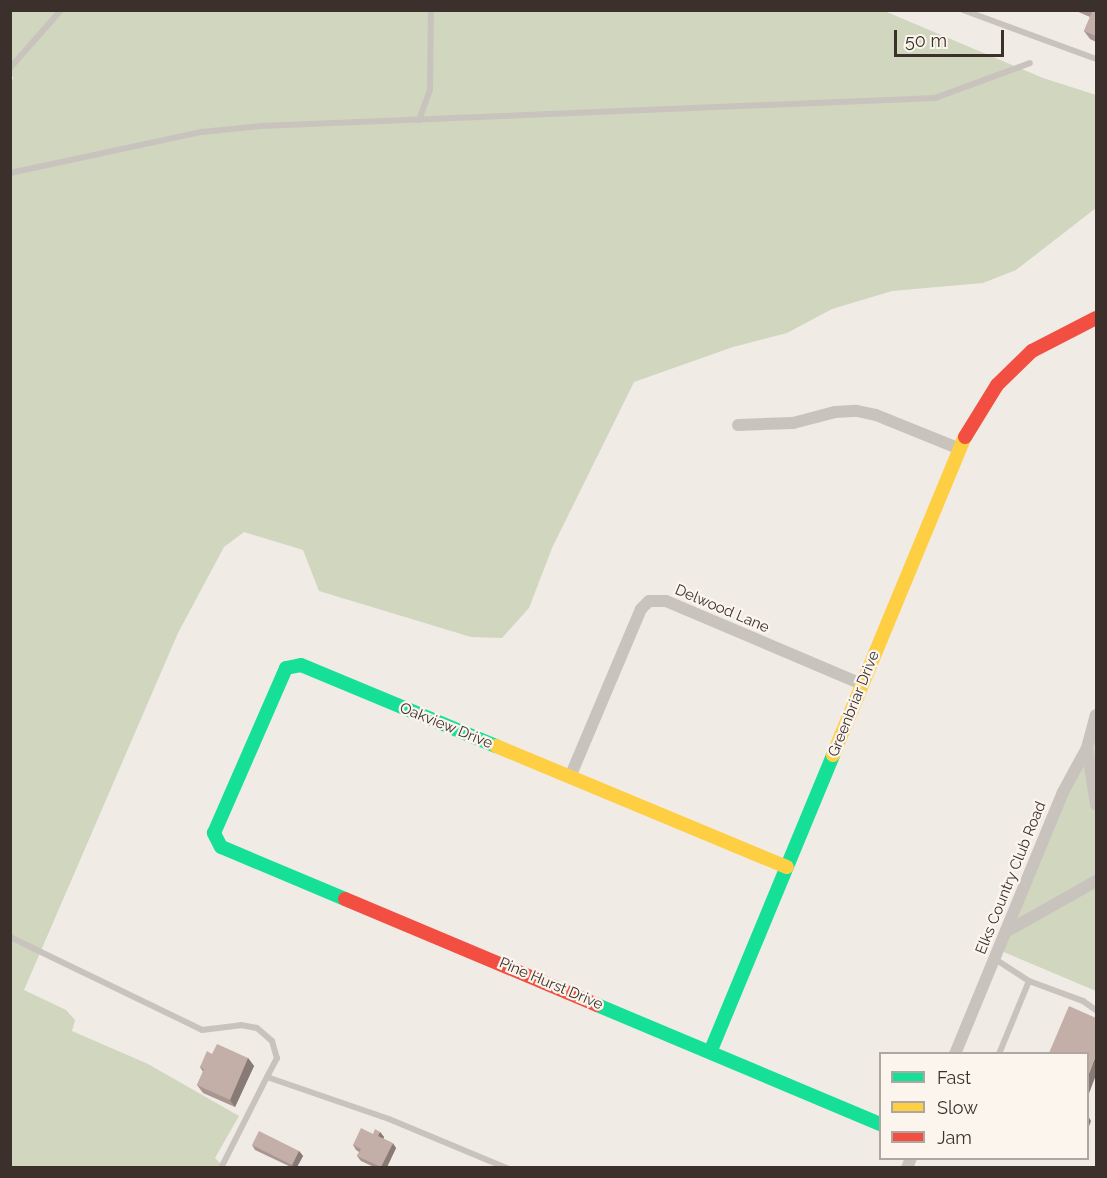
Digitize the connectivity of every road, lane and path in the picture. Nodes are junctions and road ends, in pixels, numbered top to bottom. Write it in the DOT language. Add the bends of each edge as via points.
graph roads {
  1 [pos="61,10"];
  2 [pos="431,10"];
  3 [pos="963,10"];
  4 [pos="1096,59"];
  5 [pos="1030,63"];
  6 [pos="10,68"];
  7 [pos="419,120"];
  8 [pos="10,173"];
  9 [pos="1096,318"];
  10 [pos="738,425"];
  11 [pos="960,449"];
  12 [pos="862,684"];
  13 [pos="1096,715"];
  14 [pos="1087,748"];
  15 [pos="570,777"];
  16 [pos="1096,804"];
  17 [pos="221,847"];
  18 [pos="787,867"];
  19 [pos="1096,881"];
  20 [pos="1009,930"];
  21 [pos="10,937"];
  22 [pos="995,959"];
  23 [pos="1029,981"];
  24 [pos="1096,1010"];
  25 [pos="711,1050"];
  26 [pos="955,1052"];
  27 [pos="999,1052"];
  28 [pos="267,1077"];
  29 [pos="879,1124"];
  30 [pos="221,1167"];
  31 [pos="507,1167"];
  1 -- 6 [label="lane"];
  2 -- 7 [label="lane" via="430,90"];
  3 -- 4 [label="lane"];
  5 -- 7 [label="lane" via="935,98"];
  7 -- 8 [label="lane" via="202,132"];
  9 -- 11 [label="street, Greenbriar Drive" via="1042,344 1015,367 984,404"];
  10 -- 11 [label="street" via="793,423 835,412 857,411"];
  11 -- 12 [label="street, Greenbriar Drive"];
  12 -- 15 [label="street, Delwood Lane" via="666,601 649,601 641,609"];
  12 -- 18 [label="street, Greenbriar Drive"];
  13 -- 14 [label="street, Elks Country Club Road"];
  14 -- 16 [label="street"];
  14 -- 20 [label="street, Elks Country Club Road" via="1063,792"];
  15 -- 17 [label="street, Oakview Drive" via="293,665 279,678 215,829"];
  15 -- 18 [label="street, Oakview Drive"];
  17 -- 25 [label="street, Pine Hurst Drive"];
  18 -- 25 [label="street, Greenbriar Drive"];
  19 -- 20 [label="street"];
  20 -- 22 [label="street, Elks Country Club Road"];
  21 -- 28 [label="lane" via="202,1030 241,1024 256,1028 272,1041 276,1058"];
  22 -- 23 [label="lane"];
  22 -- 26 [label="street, Elks Country Club Road"];
  23 -- 24 [label="lane" via="1083,1000"];
  23 -- 27 [label="lane"];
  25 -- 29 [label="street, Pine Hurst Drive"];
  28 -- 30 [label="lane"];
  28 -- 31 [label="lane" via="389,1119"];
}
